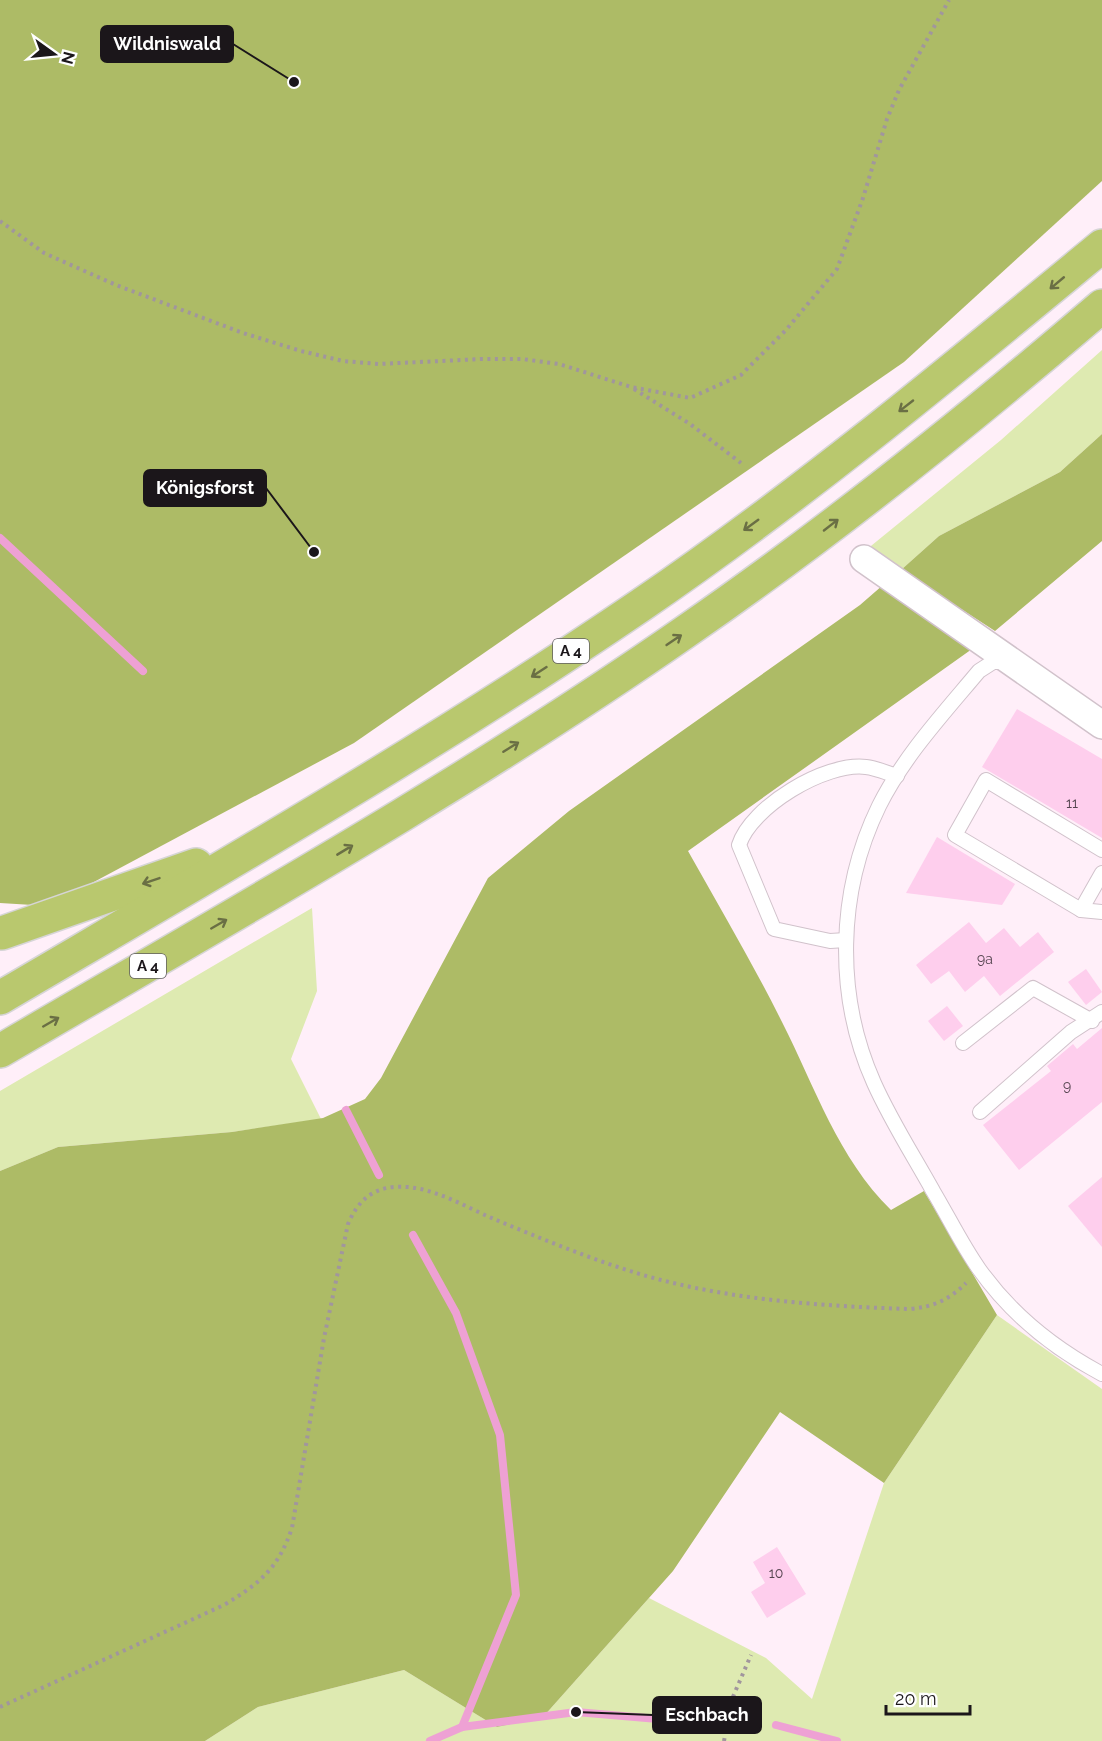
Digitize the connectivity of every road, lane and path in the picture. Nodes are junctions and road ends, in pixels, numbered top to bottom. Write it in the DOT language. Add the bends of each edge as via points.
graph roads {
  1 [pos="949,0"];
  2 [pos="0,221"];
  3 [pos="1102,246"];
  4 [pos="1102,306"];
  5 [pos="631,387"];
  6 [pos="741,463"];
  7 [pos="864,559"];
  8 [pos="1010,662"];
  9 [pos="1102,725"];
  10 [pos="897,776"];
  11 [pos="266,841"];
  12 [pos="1102,850"];
  13 [pos="1102,873"];
  14 [pos="1080,910"];
  15 [pos="1102,912"];
  16 [pos="1,933"];
  17 [pos="846,940"];
  18 [pos="0,998"];
  19 [pos="1097,1017"];
  20 [pos="963,1043"];
  21 [pos="0,1051"];
  22 [pos="980,1112"];
  23 [pos="979,1269"];
  24 [pos="1102,1374"];
  25 [pos="751,1655"];
  26 [pos="0,1707"];
  27 [pos="724,1741"];
  1 -- 5 [label="path" via="899,90 837,269 786,330 741,375 690,398"];
  2 -- 5 [label="path" via="44,253 116,285 301,351 379,364 522,359 559,364"];
  3 -- 11 [label="highway, A 4, one-way" via="794,494 642,604"];
  21 -- 4 [label="highway, A 4, one-way" via="432,797 686,632 967,419"];
  5 -- 6 [label="path" via="690,424"];
  7 -- 8 [label="street"];
  8 -- 9 [label="street"];
  8 -- 10 [label="lane" via="993,662 979,671 922,739"];
  10 -- 17 [label="lane" via="866,838 852,887"];
  10 -- 17 [label="lane" via="865,766 829,770 753,819 739,845 774,929 830,941"];
  11 -- 16 [label="highway, one-way"];
  11 -- 18 [label="highway, A 4"];
  12 -- 14 [label="lane" via="986,780 955,835"];
  13 -- 14 [label="lane"];
  14 -- 15 [label="lane"];
  17 -- 23 [label="lane" via="851,1008 874,1083"];
  19 -- 20 [label="lane" via="1033,987"];
  19 -- 22 [label="lane" via="1071,1032"];
  23 -- 24 [label="lane" via="1040,1335"];
  23 -- 26 [label="path" via="950,1298 930,1308 879,1308 728,1295 640,1274 439,1195 395,1187 374,1192 356,1207 348,1224 292,1528 272,1570 224,1605"];
  25 -- 27 [label="path" via="732,1699"];
}
